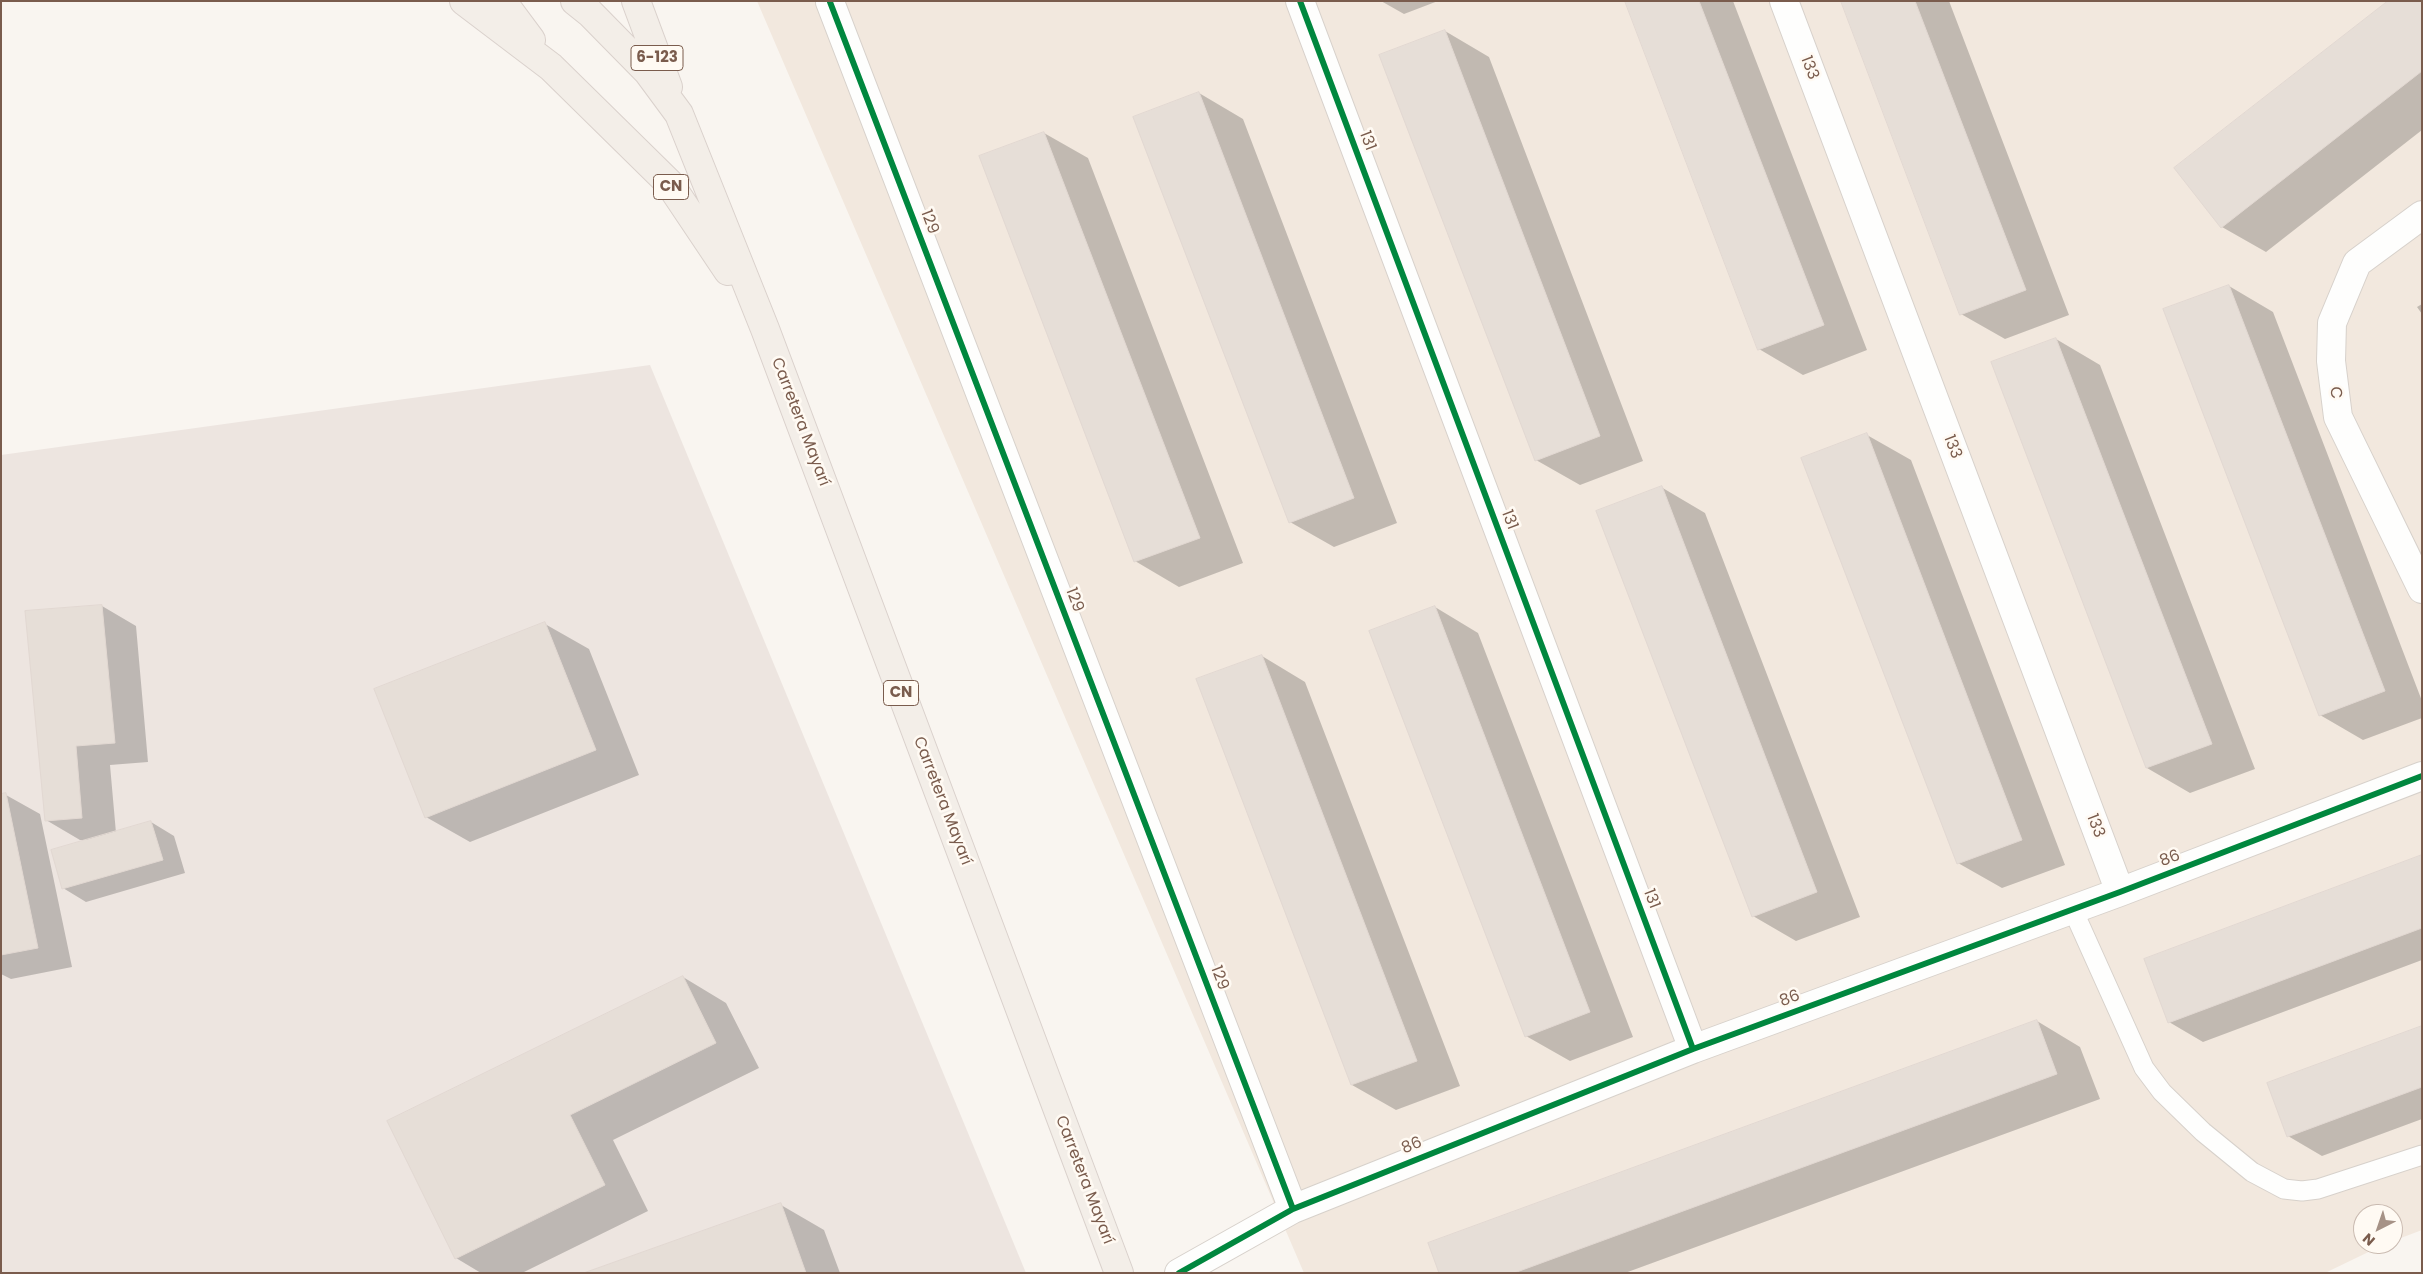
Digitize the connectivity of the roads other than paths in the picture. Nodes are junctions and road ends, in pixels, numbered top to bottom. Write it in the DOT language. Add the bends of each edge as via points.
graph roads {
  1 [pos="464,1"];
  2 [pos="502,1"];
  3 [pos="575,1"];
  4 [pos="636,1"];
  5 [pos="809,1"];
  6 [pos="830,1"];
  7 [pos="1300,1"];
  8 [pos="1784,1"];
  9 [pos="551,67"];
  10 [pos="679,114"];
  11 [pos="2422,215"];
  12 [pos="765,329"];
  13 [pos="2422,589"];
  14 [pos="2422,776"];
  15 [pos="2120,892"];
  16 [pos="2072,910"];
  17 [pos="1693,1049"];
  18 [pos="2422,1155"];
  19 [pos="1293,1209"];
  20 [pos="1119,1273"];
  21 [pos="1179,1273"];
  1 -- 9 [label="main road, Carretera Mayarí / CN"];
  2 -- 9 [label="main road"];
  3 -- 10 [label="main road, Carretera Mayarí / CN" via="648,72"];
  4 -- 10 [label="main road, 6-123"];
  5 -- 6 [label="street" via="821,4"];
  6 -- 19 [label="street, 129"];
  7 -- 17 [label="street, 131"];
  8 -- 15 [label="street, 133"];
  9 -- 12 [label="main road, Carretera Mayarí / CN" via="669,183"];
  10 -- 12 [label="main road, Carretera Mayarí / CN"];
  11 -- 13 [label="street, C" via="2357,263 2332,323 2331,361 2338,417"];
  12 -- 20 [label="main road, Carretera Mayarí / CN"];
  14 -- 15 [label="street, 86"];
  15 -- 16 [label="street, 86"];
  16 -- 17 [label="street, 86"];
  16 -- 18 [label="lane" via="2144,1068 2182,1112 2252,1172 2284,1189 2302,1191 2318,1189"];
  17 -- 19 [label="street, 86"];
  19 -- 21 [label="street, 86"];
}
